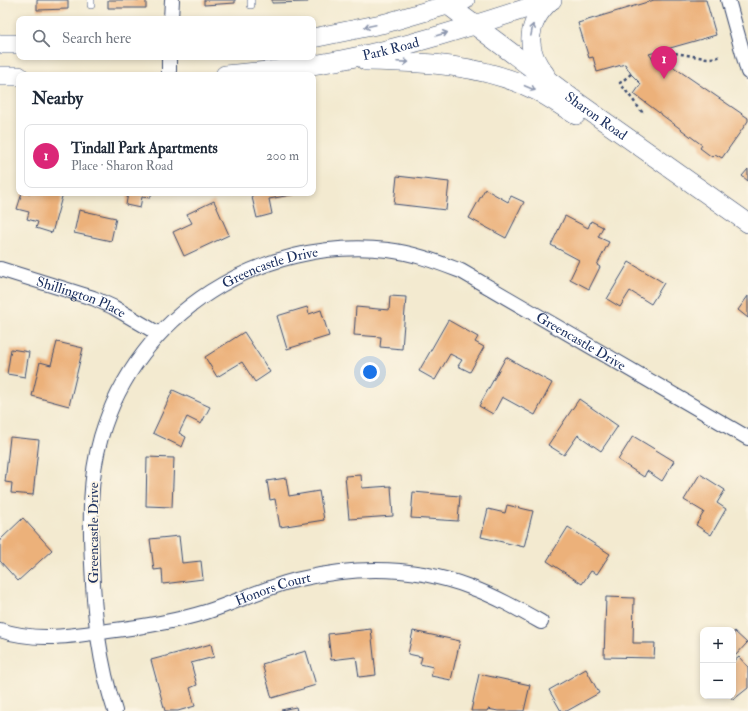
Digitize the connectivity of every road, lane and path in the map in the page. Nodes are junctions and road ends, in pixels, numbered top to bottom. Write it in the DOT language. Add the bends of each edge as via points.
graph roads {
  1 [pos="172,0"];
  2 [pos="550,0"];
  3 [pos="728,0"];
  4 [pos="456,2"];
  5 [pos="171,16"];
  6 [pos="475,24"];
  7 [pos="316,37"];
  8 [pos="0,44"];
  9 [pos="16,44"];
  10 [pos="722,56"];
  11 [pos="652,59"];
  12 [pos="169,60"];
  13 [pos="336,61"];
  14 [pos="169,72"];
  15 [pos="258,72"];
  16 [pos="748,72"];
  17 [pos="631,74"];
  18 [pos="0,76"];
  19 [pos="16,76"];
  20 [pos="558,88"];
  21 [pos="640,114"];
  22 [pos="626,137"];
  23 [pos="748,223"];
  24 [pos="0,269"];
  25 [pos="159,334"];
  26 [pos="748,438"];
  27 [pos="541,622"];
  28 [pos="0,630"];
  29 [pos="97,632"];
  30 [pos="115,711"];
  1 -- 5 [label="street"];
  2 -- 6 [label="main road, Park Road"];
  20 -- 2 [label="main road, one-way" via="539,66 530,40 536,16"];
  3 -- 16 [label="street"];
  4 -- 6 [label="main road, Sharon Road"];
  4 -- 7 [label="main road, Park Road, one-way" via="386,23"];
  13 -- 6 [label="main road, Park Road, one-way"];
  6 -- 20 [label="main road, Sharon Road"];
  8 -- 9 [label="main road"];
  10 -- 11 [label="path" via="706,58 679,53 662,54"];
  12 -- 14 [label="street"];
  13 -- 15 [label="main road, Park Road"];
  13 -- 22 [label="main road, one-way" via="447,64 485,72 537,91 578,117"];
  17 -- 21 [label="path" via="621,81 620,85 642,112"];
  18 -- 19 [label="main road"];
  20 -- 22 [label="main road, Sharon Road"];
  22 -- 23 [label="main road, Sharon Road"];
  24 -- 25 [label="street, Shillington Place" via="93,298"];
  25 -- 26 [label="street, Greencastle Drive" via="196,300 224,282 274,261 308,253 343,249 366,248 410,254 461,271"];
  25 -- 29 [label="street, Greencastle Drive" via="140,357 113,404 101,436 93,470 90,519 94,616"];
  27 -- 29 [label="street, Honors Court" via="469,586 411,572 361,570 299,579 180,620"];
  28 -- 29 [label="street, Honors Court" via="41,638"];
  29 -- 30 [label="street, Greencastle Drive" via="103,668"];
}
